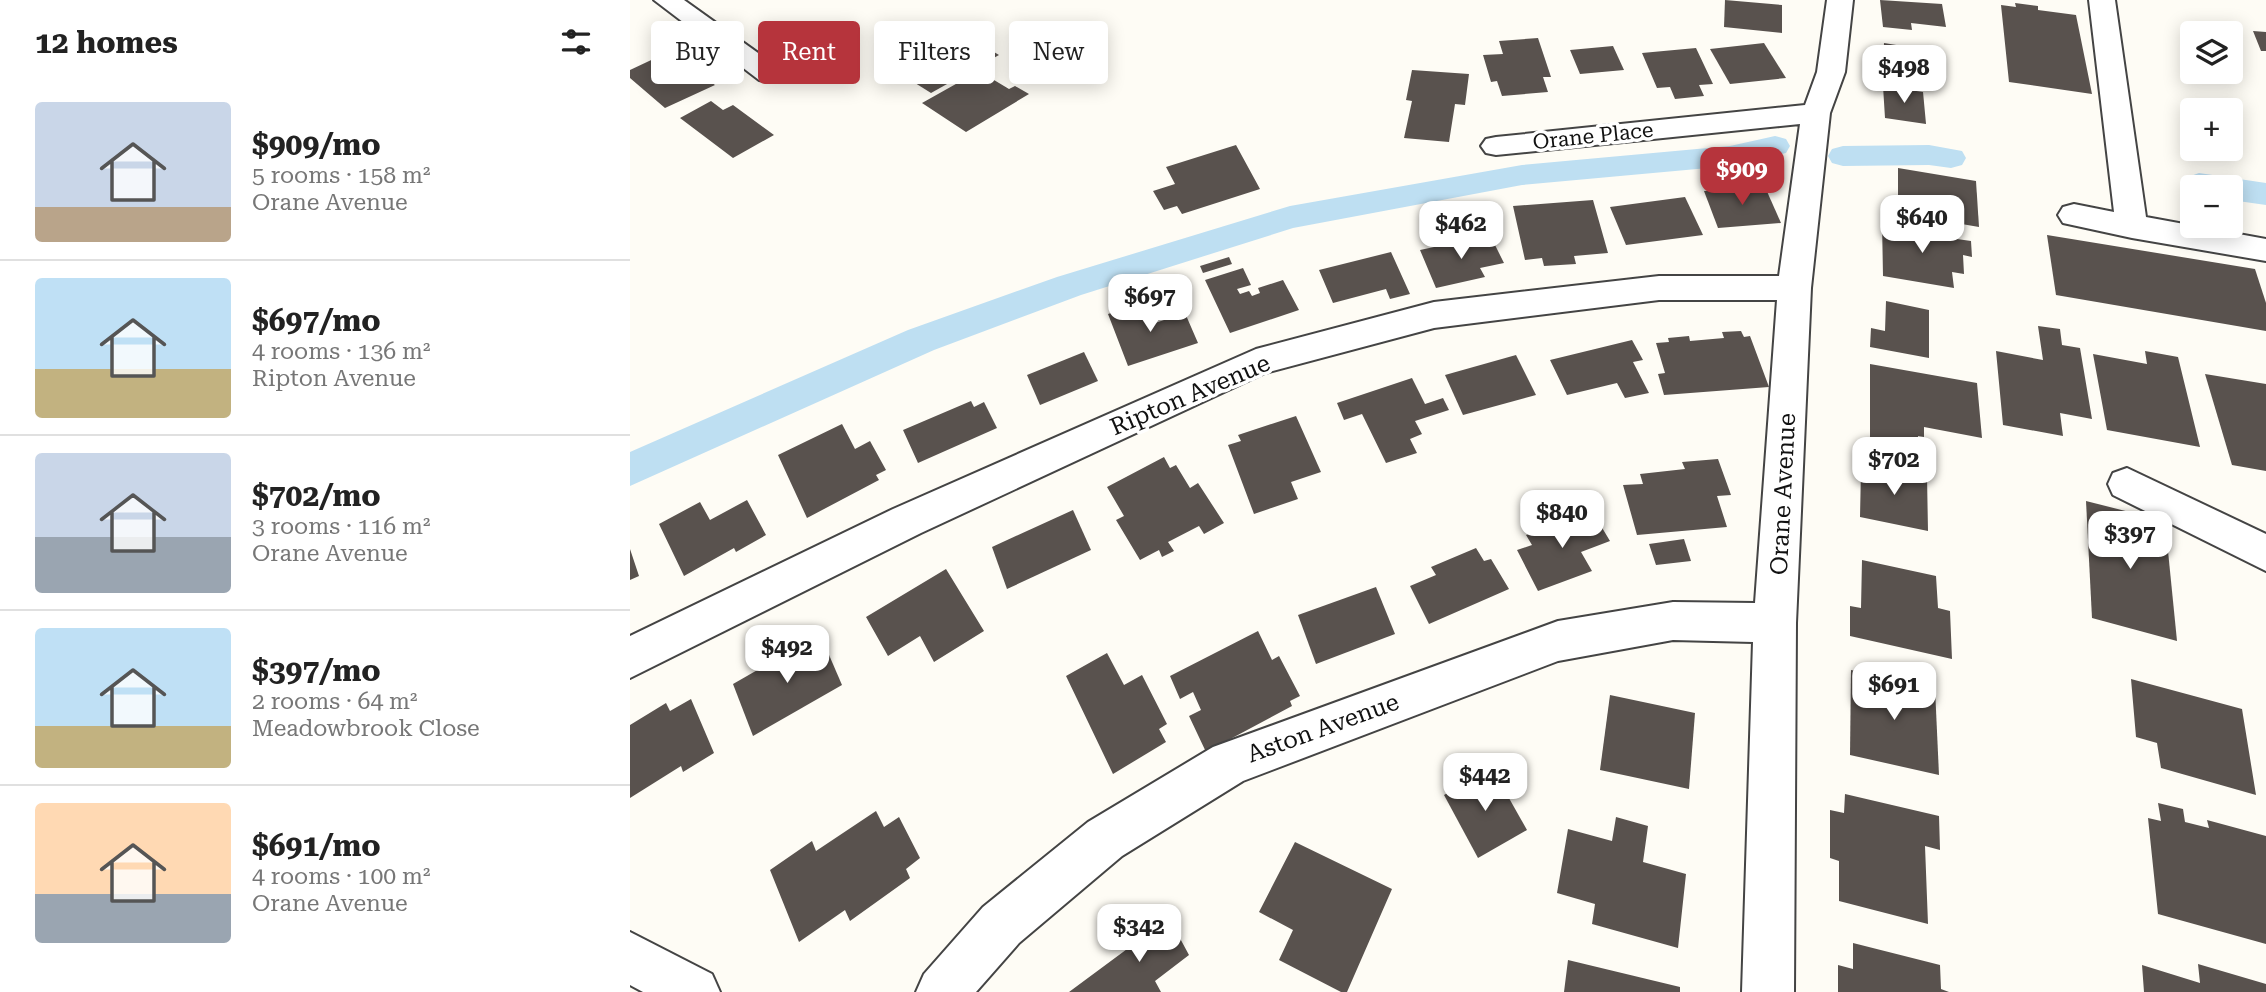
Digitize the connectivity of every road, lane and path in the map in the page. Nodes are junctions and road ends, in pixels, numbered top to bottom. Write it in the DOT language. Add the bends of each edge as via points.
graph roads {
  1 [pos="667,0"];
  2 [pos="1840,0"];
  3 [pos="2102,0"];
  4 [pos="758,66"];
  5 [pos="1816,113"];
  6 [pos="1496,146"];
  7 [pos="2074,215"];
  8 [pos="2132,228"];
  9 [pos="2266,250"];
  10 [pos="1794,288"];
  11 [pos="2127,484"];
  12 [pos="2266,553"];
  13 [pos="1776,623"];
  14 [pos="630,658"];
  15 [pos="630,957"];
  16 [pos="694,992"];
  17 [pos="942,992"];
  18 [pos="1768,992"];
  1 -- 4 [label="street"];
  2 -- 5 [label="street, Orane Avenue" via="1831,72"];
  3 -- 8 [label="street"];
  5 -- 6 [label="street, Orane Place"];
  5 -- 10 [label="street, Orane Avenue"];
  7 -- 8 [label="street"];
  8 -- 9 [label="street"];
  10 -- 13 [label="street, Orane Avenue"];
  10 -- 14 [label="street, Ripton Avenue" via="1659,288 1434,315 1256,362 906,521"];
  11 -- 12 [label="street"];
  13 -- 17 [label="street, Aston Avenue" via="1673,621 1559,642 1230,763 1105,839 1001,925"];
  13 -- 18 [label="street, Orane Avenue"];
  15 -- 16 [label="street"];
}
